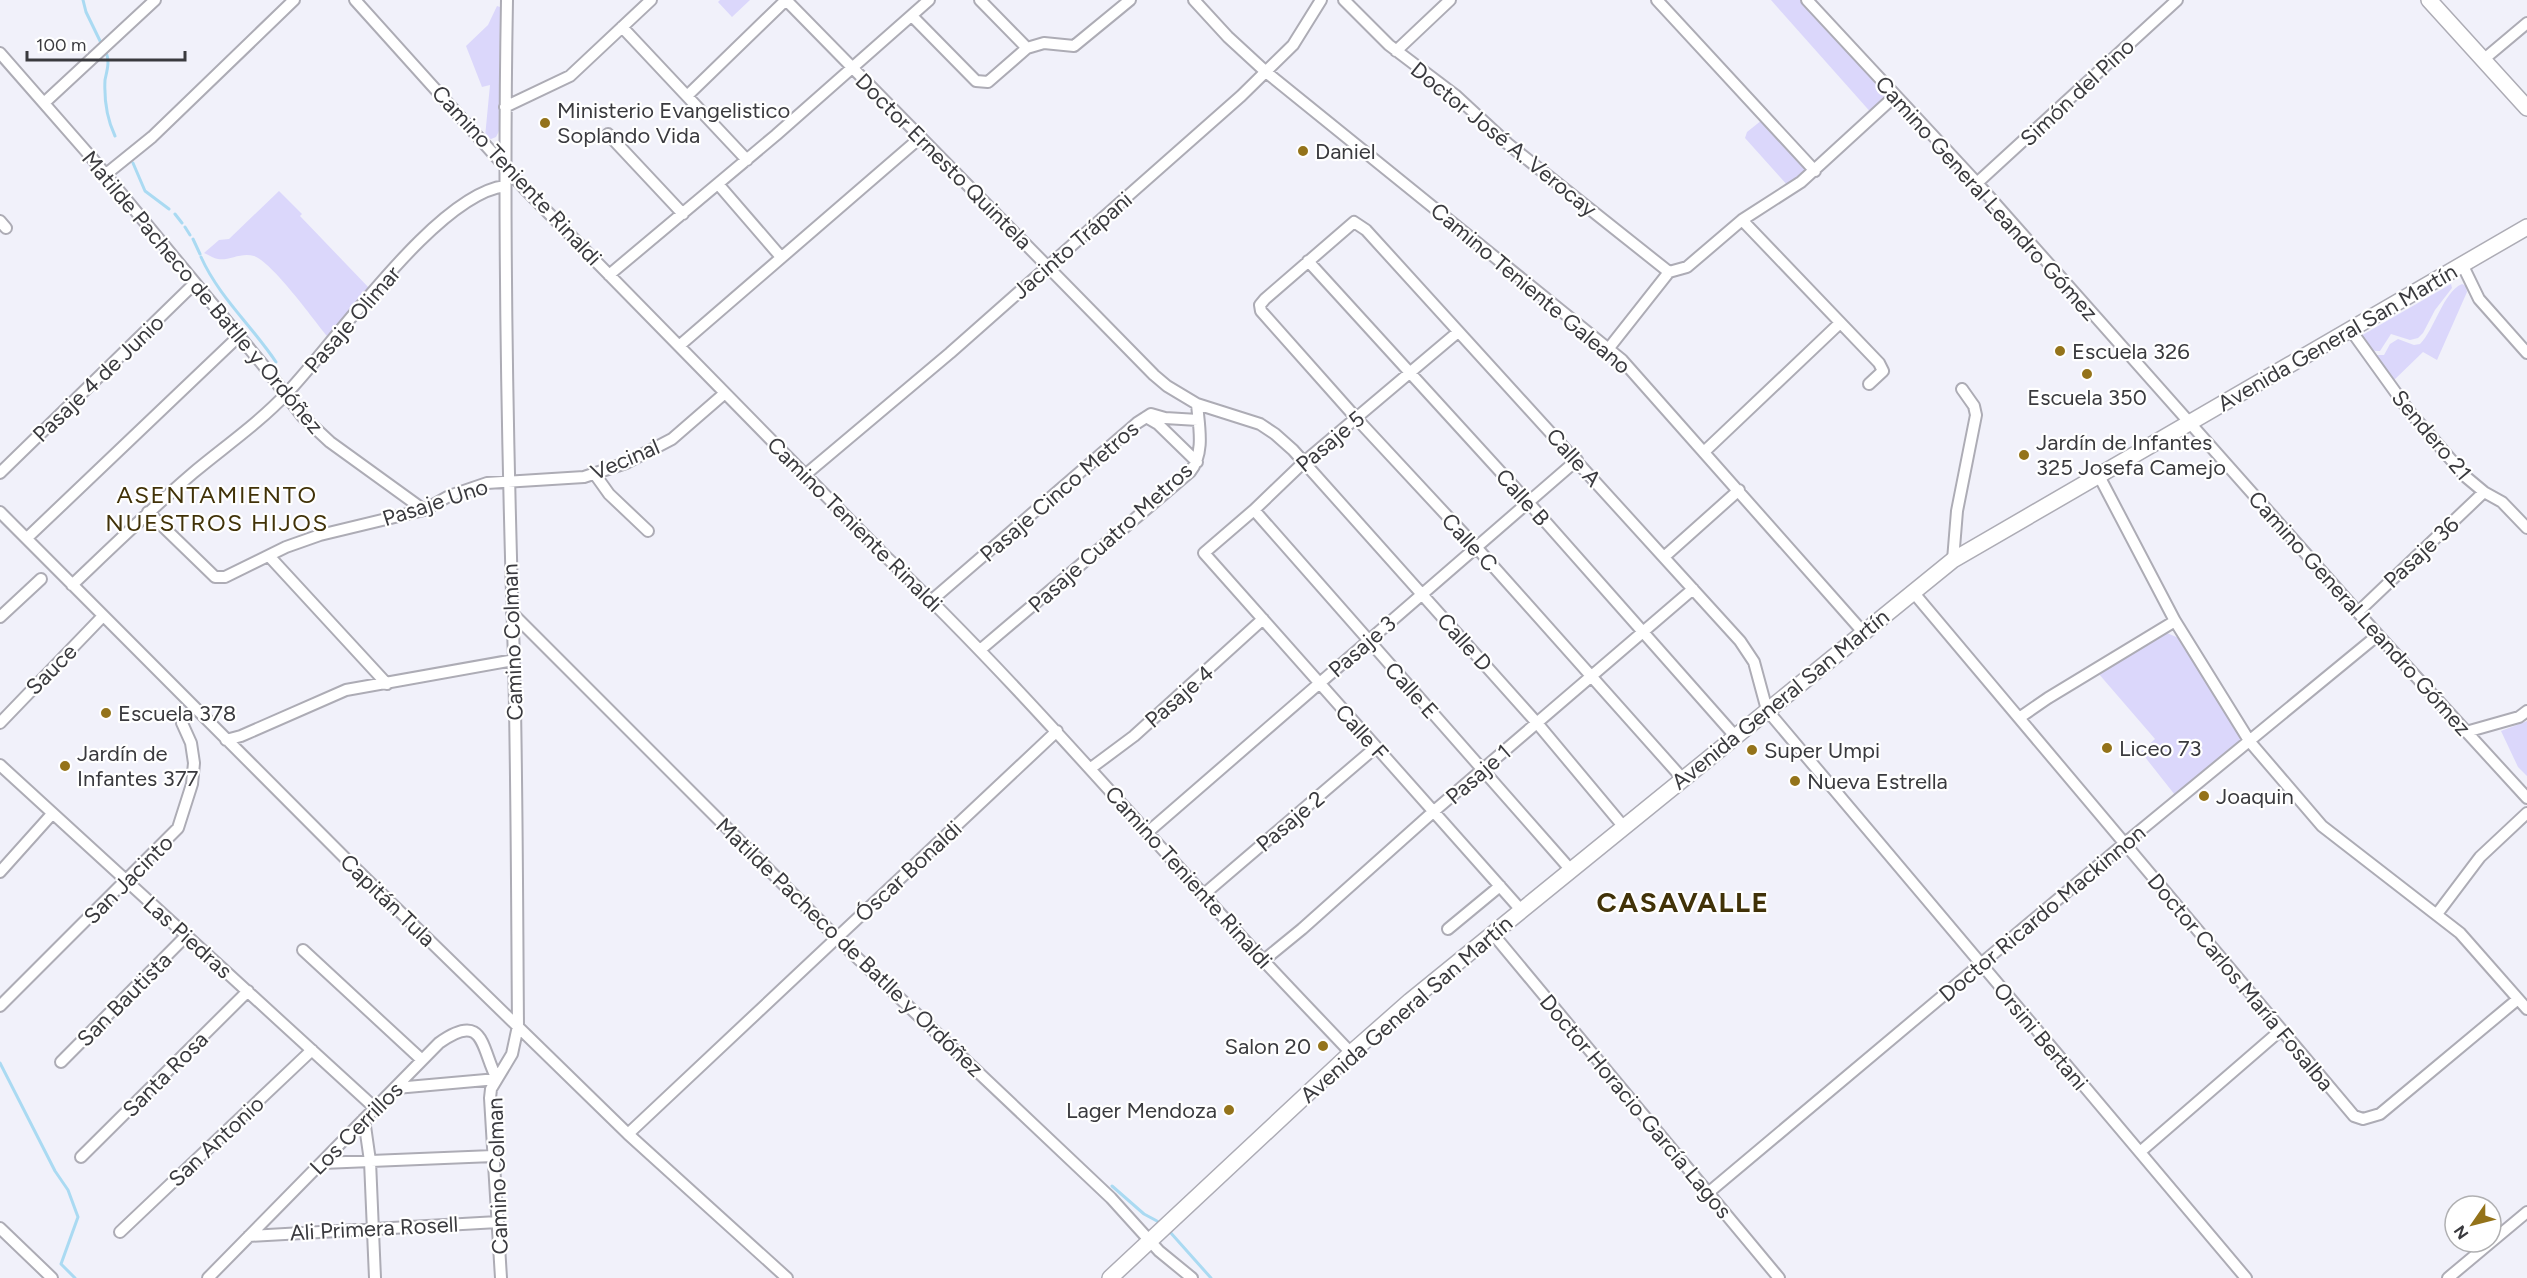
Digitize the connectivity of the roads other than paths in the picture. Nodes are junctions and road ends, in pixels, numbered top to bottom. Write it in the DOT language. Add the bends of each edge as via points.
graph roads {
  1 [pos="155,0"];
  2 [pos="294,0"];
  3 [pos="355,0"];
  4 [pos="507,0"];
  5 [pos="651,0"];
  6 [pos="786,0"];
  7 [pos="929,0"];
  8 [pos="980,0"];
  9 [pos="1130,0"];
  10 [pos="1194,0"];
  11 [pos="1320,0"];
  12 [pos="1344,0"];
  13 [pos="1450,0"];
  14 [pos="1657,0"];
  15 [pos="1808,0"];
  16 [pos="2177,0"];
  17 [pos="2429,0"];
  18 [pos="912,15"];
  19 [pos="2527,22"];
  20 [pos="622,27"];
  21 [pos="1027,48"];
  22 [pos="1396,51"];
  23 [pos="0,53"];
  24 [pos="2483,60"];
  25 [pos="851,68"];
  26 [pos="1266,72"];
  27 [pos="687,96"];
  28 [pos="1895,96"];
  29 [pos="44,103"];
  30 [pos="505,107"];
  31 [pos="2527,108"];
  32 [pos="608,134"];
  33 [pos="921,137"];
  34 [pos="747,160"];
  35 [pos="505,166"];
  36 [pos="1815,171"];
  37 [pos="105,175"];
  38 [pos="1977,183"];
  39 [pos="718,184"];
  40 [pos="505,186"];
  41 [pos="682,214"];
  42 [pos="1742,220"];
  43 [pos="2527,226"];
  44 [pos="781,257"];
  45 [pos="1308,261"];
  46 [pos="2462,264"];
  47 [pos="1048,267"];
  48 [pos="1669,272"];
  49 [pos="609,275"];
  50 [pos="195,283"];
  51 [pos="1840,323"];
  52 [pos="2350,328"];
  53 [pos="1458,332"];
  54 [pos="239,336"];
  55 [pos="679,346"];
  56 [pos="1609,348"];
  57 [pos="2527,353"];
  58 [pos="1410,373"];
  59 [pos="1869,384"];
  60 [pos="1962,389"];
  61 [pos="725,393"];
  62 [pos="286,394"];
  63 [pos="1197,404"];
  64 [pos="1146,417"];
  65 [pos="1357,419"];
  66 [pos="1198,420"];
  67 [pos="2189,422"];
  68 [pos="1705,451"];
  69 [pos="1576,460"];
  70 [pos="1197,462"];
  71 [pos="1304,462"];
  72 [pos="0,473"];
  73 [pos="594,473"];
  74 [pos="2098,474"];
  75 [pos="806,475"];
  76 [pos="508,481"];
  77 [pos="1739,490"];
  78 [pos="2484,492"];
  79 [pos="1528,502"];
  80 [pos="424,510"];
  81 [pos="1254,510"];
  82 [pos="0,512"];
  83 [pos="148,512"];
  84 [pos="2527,528"];
  85 [pos="648,531"];
  86 [pos="27,538"];
  87 [pos="1476,547"];
  88 [pos="1204,553"];
  89 [pos="269,556"];
  90 [pos="1664,557"];
  91 [pos="1953,560"];
  92 [pos="40,579"];
  93 [pos="72,585"];
  94 [pos="1693,589"];
  95 [pos="1913,592"];
  96 [pos="1422,594"];
  97 [pos="932,600"];
  98 [pos="2358,612"];
  99 [pos="512,613"];
  100 [pos="103,616"];
  101 [pos="0,617"];
  102 [pos="1263,619"];
  103 [pos="2175,621"];
  104 [pos="1863,632"];
  105 [pos="1644,633"];
  106 [pos="2378,635"];
  107 [pos="1368,640"];
  108 [pos="980,650"];
  109 [pos="514,660"];
  110 [pos="1592,677"];
  111 [pos="1319,683"];
  112 [pos="387,684"];
  113 [pos="1767,710"];
  114 [pos="2527,711"];
  115 [pos="2019,718"];
  116 [pos="0,723"];
  117 [pos="182,723"];
  118 [pos="1537,723"];
  119 [pos="1058,731"];
  120 [pos="2466,732"];
  121 [pos="1735,736"];
  122 [pos="226,740"];
  123 [pos="2250,742"];
  124 [pos="1376,747"];
  125 [pos="0,765"];
  126 [pos="1091,768"];
  127 [pos="1483,769"];
  128 [pos="1682,778"];
  129 [pos="2527,798"];
  130 [pos="1433,812"];
  131 [pos="2527,813"];
  132 [pos="52,814"];
  133 [pos="1623,826"];
  134 [pos="1148,832"];
  135 [pos="2125,843"];
  136 [pos="1570,869"];
  137 [pos="0,872"];
  138 [pos="126,882"];
  139 [pos="1500,886"];
  140 [pos="1203,895"];
  141 [pos="1521,910"];
  142 [pos="2437,914"];
  143 [pos="1448,929"];
  144 [pos="1493,934"];
  145 [pos="186,936"];
  146 [pos="837,937"];
  147 [pos="303,950"];
  148 [pos="1264,960"];
  149 [pos="1980,965"];
  150 [pos="248,991"];
  151 [pos="2518,999"];
  152 [pos="0,1006"];
  153 [pos="2527,1010"];
  154 [pos="518,1026"];
  155 [pos="2281,1029"];
  156 [pos="312,1050"];
  157 [pos="1351,1053"];
  158 [pos="422,1060"];
  159 [pos="61,1062"];
  160 [pos="497,1079"];
  161 [pos="396,1088"];
  162 [pos="375,1108"];
  163 [pos="364,1119"];
  164 [pos="628,1134"];
  165 [pos="2140,1152"];
  166 [pos="493,1156"];
  167 [pos="81,1157"];
  168 [pos="370,1161"];
  169 [pos="322,1163"];
  170 [pos="1708,1193"];
  171 [pos="2527,1212"];
  172 [pos="498,1222"];
  173 [pos="373,1227"];
  174 [pos="0,1228"];
  175 [pos="120,1232"];
  176 [pos="249,1236"];
  177 [pos="1149,1241"];
  178 [pos="52,1278"];
  179 [pos="207,1278"];
  180 [pos="375,1278"];
  181 [pos="501,1278"];
  182 [pos="787,1278"];
  183 [pos="1110,1278"];
  184 [pos="1192,1278"];
  185 [pos="1779,1278"];
  186 [pos="2246,1278"];
  187 [pos="2448,1278"];
  1 -- 29 [label="street"];
  2 -- 37 [label="street" via="152,137"];
  3 -- 35 [label="street, Camino Teniente Rinaldi"];
  4 -- 30 [label="street, Camino Colman"];
  5 -- 20 [label="street"];
  6 -- 25 [label="street, Doctor Ernesto Quintela"];
  6 -- 27 [label="street"];
  7 -- 18 [label="street"];
  8 -- 21 [label="street"];
  9 -- 21 [label="street" via="1074,46 1044,43"];
  10 -- 26 [label="street, Camino Teniente Galeano"];
  11 -- 26 [label="street, Jacinto Trápani" via="1293,45"];
  12 -- 22 [label="street, Doctor José A. Verocay"];
  13 -- 22 [label="street"];
  14 -- 36 [label="street"];
  15 -- 28 [label="street, Camino General Leandro Gómez"];
  16 -- 38 [label="street, Simón del Pino"];
  17 -- 24 [label="main road"];
  18 -- 21 [label="street" via="976,81 988,82"];
  18 -- 25 [label="street"];
  19 -- 24 [label="street"];
  20 -- 27 [label="street"];
  20 -- 30 [label="street" via="570,76"];
  22 -- 48 [label="street, Doctor José A. Verocay"];
  23 -- 29 [label="street, Matilde Pacheco de Batlle y Ordóñez"];
  24 -- 31 [label="main road"];
  25 -- 33 [label="street, Doctor Ernesto Quintela"];
  25 -- 34 [label="street"];
  26 -- 47 [label="street, Jacinto Trápani"];
  26 -- 56 [label="street, Camino Teniente Galeano"];
  27 -- 34 [label="street"];
  28 -- 36 [label="street"];
  28 -- 38 [label="street, Camino General Leandro Gómez"];
  29 -- 37 [label="street, Matilde Pacheco de Batlle y Ordóñez"];
  30 -- 35 [label="street, Camino Colman"];
  32 -- 41 [label="street"];
  33 -- 44 [label="street"];
  33 -- 47 [label="street, Doctor Ernesto Quintela"];
  34 -- 39 [label="street"];
  35 -- 40 [label="street, Camino Colman"];
  35 -- 49 [label="street, Camino Teniente Rinaldi"];
  36 -- 42 [label="street"];
  37 -- 50 [label="street, Matilde Pacheco de Batlle y Ordóñez"];
  38 -- 67 [label="street, Camino General Leandro Gómez"];
  39 -- 41 [label="street"];
  39 -- 44 [label="street"];
  40 -- 62 [label="street, Pasaje Olimar" via="481,192 442,220 384,279"];
  40 -- 76 [label="street, Camino Colman"];
  41 -- 49 [label="street"];
  42 -- 48 [label="street" via="1688,267"];
  42 -- 51 [label="street"];
  43 -- 46 [label="main road, Avenida General San Martín"];
  44 -- 55 [label="street"];
  45 -- 53 [label="street, Calle A" via="1354,222 1366,230"];
  45 -- 58 [label="street, Calle B"];
  45 -- 65 [label="street, Calle C" via="1260,305 1264,315"];
  46 -- 52 [label="main road, Avenida General San Martín"];
  46 -- 57 [label="street" via="2479,299"];
  47 -- 63 [label="street, Doctor Ernesto Quintela" via="1154,375"];
  47 -- 75 [label="street, Jacinto Trápani"];
  48 -- 56 [label="street"];
  49 -- 55 [label="street, Camino Teniente Rinaldi"];
  50 -- 54 [label="street, Matilde Pacheco de Batlle y Ordóñez"];
  50 -- 72 [label="street, Pasaje 4 de Junio"];
  51 -- 59 [label="street" via="1883,371"];
  51 -- 68 [label="street"];
  52 -- 67 [label="main road, Avenida General San Martín"];
  52 -- 78 [label="street, Sendero 21" via="2409,411 2466,477"];
  53 -- 58 [label="street, Pasaje 5"];
  53 -- 69 [label="street, Calle A"];
  54 -- 62 [label="street, Matilde Pacheco de Batlle y Ordóñez"];
  54 -- 86 [label="street"];
  55 -- 61 [label="street, Camino Teniente Rinaldi"];
  56 -- 68 [label="street, Camino Teniente Galeano"];
  58 -- 65 [label="street, Pasaje 5"];
  58 -- 79 [label="street, Calle B"];
  60 -- 91 [label="street" via="1976,415"];
  61 -- 73 [label="street, Vecinal" via="672,439 626,463"];
  61 -- 75 [label="street, Camino Teniente Rinaldi"];
  62 -- 80 [label="street, Matilde Pacheco de Batlle y Ordóñez" via="314,429"];
  62 -- 83 [label="street, Pasaje Olimar"];
  63 -- 66 [label="street, Pasaje Cuatro Metros"];
  63 -- 71 [label="street, Doctor Ernesto Quintela" via="1260,424"];
  64 -- 66 [label="street, Pasaje Cinco Metros" via="1151,414"];
  64 -- 70 [label="street"];
  64 -- 97 [label="street, Pasaje Cinco Metros"];
  65 -- 71 [label="street, Pasaje 5"];
  65 -- 87 [label="street, Calle C"];
  66 -- 70 [label="street, Pasaje Cuatro Metros" via="1201,446"];
  67 -- 74 [label="main road, Avenida General San Martín"];
  67 -- 98 [label="street, Camino General Leandro Gómez"];
  68 -- 77 [label="street, Camino Teniente Galeano"];
  69 -- 79 [label="street, Pasaje 3"];
  69 -- 90 [label="street, Calle A"];
  70 -- 108 [label="street, Pasaje Cuatro Metros"];
  71 -- 81 [label="street, Pasaje 5"];
  71 -- 96 [label="street, Calle D"];
  73 -- 76 [label="street, Vecinal" via="584,477"];
  73 -- 85 [label="street" via="609,494"];
  74 -- 91 [label="main road, Avenida General San Martín"];
  74 -- 103 [label="street"];
  75 -- 97 [label="street, Camino Teniente Rinaldi"];
  76 -- 80 [label="street, Pasaje Uno" via="465,490"];
  76 -- 99 [label="street, Camino Colman"];
  77 -- 90 [label="street"];
  77 -- 104 [label="street, Camino Teniente Galeano"];
  78 -- 84 [label="street, Sendero 21" via="2502,502"];
  78 -- 98 [label="street, Pasaje 36"];
  79 -- 87 [label="street, Pasaje 3"];
  79 -- 105 [label="street, Calle B"];
  80 -- 89 [label="street, Pasaje Uno" via="320,535"];
  81 -- 88 [label="street, Pasaje 5"];
  81 -- 107 [label="street, Calle E"];
  82 -- 86 [label="street, Capitán Tula"];
  83 -- 89 [label="street, Pasaje Uno" via="215,577 225,577"];
  83 -- 93 [label="street, Pasaje Olimar"];
  86 -- 93 [label="street, Capitán Tula"];
  87 -- 96 [label="street, Pasaje 3"];
  87 -- 110 [label="street, Calle C"];
  88 -- 102 [label="street, Calle F"];
  89 -- 112 [label="street"];
  90 -- 94 [label="street, Calle A"];
  91 -- 95 [label="main road, Avenida General San Martín"];
  92 -- 101 [label="street"];
  93 -- 100 [label="street, Capitán Tula"];
  94 -- 105 [label="street, Pasaje 1"];
  94 -- 113 [label="street, Calle A" via="1750,656"];
  95 -- 104 [label="main road, Avenida General San Martín"];
  95 -- 115 [label="street, Doctor Carlos María Fosalba"];
  96 -- 107 [label="street, Pasaje 3"];
  96 -- 118 [label="street, Calle D"];
  97 -- 108 [label="street, Camino Teniente Rinaldi"];
  98 -- 106 [label="street, Camino General Leandro Gómez"];
  99 -- 109 [label="street, Camino Colman"];
  99 -- 146 [label="street, Matilde Pacheco de Batlle y Ordóñez"];
  100 -- 116 [label="street, Sauce"];
  100 -- 122 [label="street, Capitán Tula"];
  102 -- 111 [label="street, Calle F"];
  102 -- 126 [label="street, Pasaje 4" via="1134,736"];
  103 -- 115 [label="street"];
  103 -- 123 [label="street"];
  104 -- 113 [label="main road, Avenida General San Martín"];
  105 -- 110 [label="street, Pasaje 1"];
  105 -- 121 [label="street, Calle B"];
  106 -- 120 [label="street, Camino General Leandro Gómez"];
  106 -- 123 [label="street, Doctor Ricardo Mackinnon"];
  107 -- 111 [label="street, Pasaje 3"];
  107 -- 127 [label="street, Calle E"];
  108 -- 119 [label="street, Camino Teniente Rinaldi"];
  109 -- 112 [label="street"];
  109 -- 154 [label="street, Camino Colman"];
  110 -- 118 [label="street, Pasaje 1"];
  110 -- 128 [label="street, Calle C"];
  111 -- 124 [label="street, Calle F"];
  111 -- 134 [label="street, Pasaje 3"];
  112 -- 122 [label="street" via="346,690"];
  113 -- 121 [label="main road, Avenida General San Martín"];
  113 -- 149 [label="street, Orsini Bertani"];
  114 -- 120 [label="street" via="2519,717"];
  115 -- 135 [label="street, Doctor Carlos María Fosalba"];
  117 -- 138 [label="street, San Jacinto" via="194,763 192,784 178,828"];
  118 -- 127 [label="street, Pasaje 1"];
  118 -- 133 [label="street, Calle D"];
  119 -- 126 [label="street, Camino Teniente Rinaldi"];
  119 -- 146 [label="street, Óscar Bonaldi"];
  120 -- 129 [label="street, Camino General Leandro Gómez"];
  121 -- 128 [label="main road, Avenida General San Martín"];
  122 -- 154 [label="street, Capitán Tula"];
  123 -- 135 [label="street, Doctor Ricardo Mackinnon"];
  123 -- 142 [label="street" via="2322,826"];
  124 -- 130 [label="street, Calle F"];
  124 -- 140 [label="street, Pasaje 2"];
  125 -- 132 [label="street, Las Piedras"];
  126 -- 134 [label="street, Camino Teniente Rinaldi"];
  127 -- 130 [label="street, Pasaje 1"];
  127 -- 136 [label="street, Calle E"];
  128 -- 133 [label="main road, Avenida General San Martín"];
  130 -- 139 [label="street, Calle F"];
  130 -- 148 [label="street, Pasaje 1"];
  131 -- 142 [label="street" via="2480,857"];
  132 -- 137 [label="street"];
  132 -- 138 [label="street, Las Piedras"];
  133 -- 136 [label="main road, Avenida General San Martín"];
  134 -- 140 [label="street, Camino Teniente Rinaldi"];
  135 -- 149 [label="street, Doctor Ricardo Mackinnon"];
  135 -- 155 [label="street, Doctor Carlos María Fosalba"];
  136 -- 141 [label="main road, Avenida General San Martín"];
  138 -- 145 [label="street, Las Piedras"];
  138 -- 152 [label="street, San Jacinto"];
  139 -- 141 [label="street, Calle F"];
  139 -- 143 [label="street"];
  140 -- 148 [label="street, Camino Teniente Rinaldi"];
  141 -- 144 [label="main road, Avenida General San Martín"];
  142 -- 151 [label="street" via="2476,949"];
  144 -- 157 [label="main road, Avenida General San Martín"];
  144 -- 170 [label="street, Doctor Horacio García Lagos"];
  145 -- 150 [label="street, Las Piedras"];
  145 -- 159 [label="street, San Bautista"];
  146 -- 164 [label="street, Óscar Bonaldi"];
  146 -- 177 [label="street, Matilde Pacheco de Batlle y Ordóñez" via="1112,1198"];
  147 -- 158 [label="street"];
  148 -- 157 [label="street, Camino Teniente Rinaldi"];
  149 -- 165 [label="street, Orsini Bertani"];
  149 -- 170 [label="street, Doctor Ricardo Mackinnon"];
  150 -- 156 [label="street, Las Piedras"];
  150 -- 167 [label="street, Santa Rosa"];
  151 -- 153 [label="street"];
  151 -- 155 [label="street, Doctor Carlos María Fosalba" via="2379,1114 2363,1119 2354,1116"];
  154 -- 160 [label="street, Camino Colman" via="512,1054"];
  154 -- 164 [label="street, Capitán Tula"];
  155 -- 165 [label="street"];
  156 -- 162 [label="street, Las Piedras"];
  156 -- 175 [label="street, San Antonio"];
  157 -- 177 [label="main road, Avenida General San Martín"];
  158 -- 160 [label="street, Los Cerrillos" via="448,1036 472,1031 485,1045"];
  158 -- 161 [label="street, Los Cerrillos"];
  160 -- 161 [label="street"];
  160 -- 166 [label="street, Camino Colman" via="490,1098"];
  161 -- 162 [label="street, Los Cerrillos"];
  162 -- 163 [label="street, Los Cerrillos"];
  163 -- 168 [label="street"];
  163 -- 169 [label="street, Los Cerrillos"];
  164 -- 182 [label="street, Capitán Tula"];
  165 -- 186 [label="street, Orsini Bertani"];
  166 -- 168 [label="street"];
  166 -- 172 [label="street, Camino Colman"];
  168 -- 169 [label="street"];
  168 -- 173 [label="street"];
  169 -- 176 [label="street, Los Cerrillos"];
  170 -- 185 [label="street, Doctor Horacio García Lagos"];
  171 -- 187 [label="street"];
  172 -- 173 [label="street, Ali Primera Rosell"];
  172 -- 181 [label="street, Camino Colman"];
  173 -- 176 [label="street, Ali Primera Rosell"];
  173 -- 180 [label="street"];
  174 -- 178 [label="street"];
  176 -- 179 [label="street, Los Cerrillos"];
  177 -- 183 [label="main road, Avenida General San Martín"];
  177 -- 184 [label="street, Matilde Pacheco de Batlle y Ordóñez"];
}
